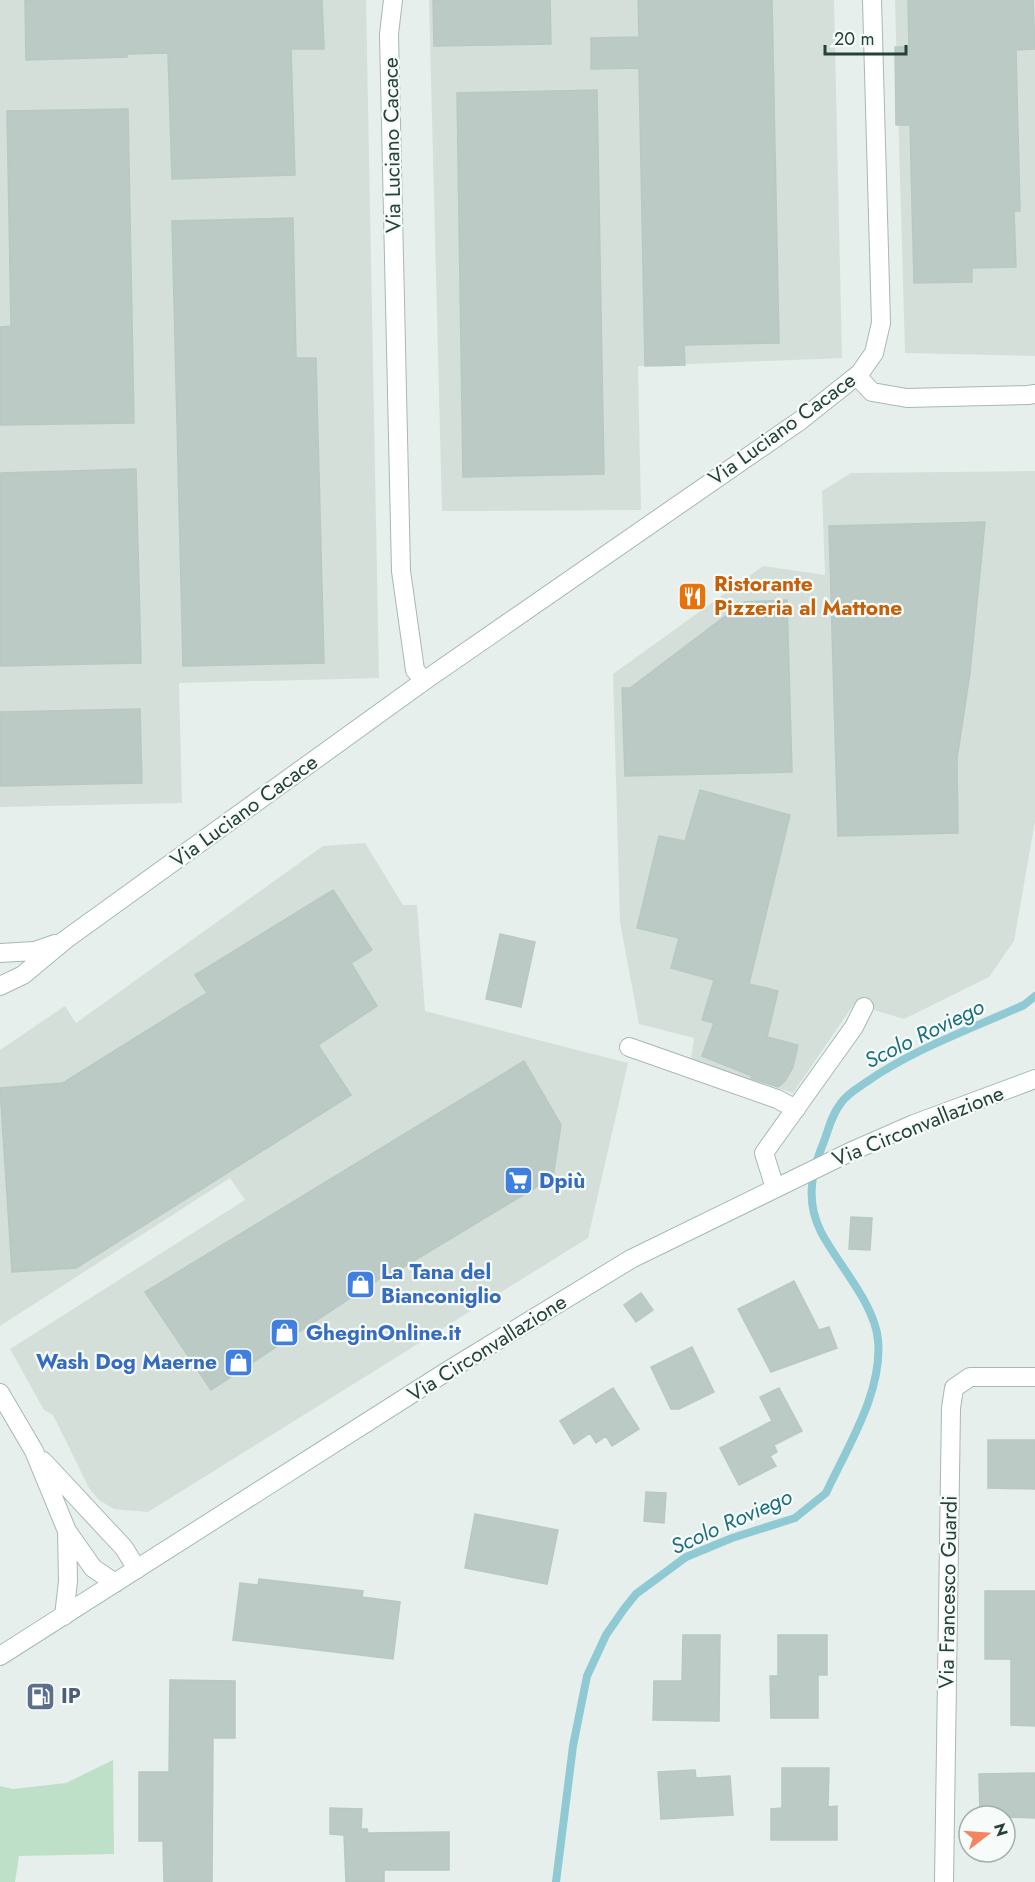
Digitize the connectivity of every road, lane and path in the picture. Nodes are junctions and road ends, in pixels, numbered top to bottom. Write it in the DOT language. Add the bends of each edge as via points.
graph roads {
  1 [pos="393,0"];
  2 [pos="872,0"];
  3 [pos="857,375"];
  4 [pos="1035,394"];
  5 [pos="424,681"];
  6 [pos="65,940"];
  7 [pos="0,953"];
  8 [pos="0,986"];
  9 [pos="864,1006"];
  10 [pos="629,1047"];
  11 [pos="1035,1078"];
  12 [pos="796,1109"];
  13 [pos="780,1186"];
  14 [pos="1035,1377"];
  15 [pos="0,1393"];
  16 [pos="34,1451"];
  17 [pos="68,1531"];
  18 [pos="138,1569"];
  19 [pos="115,1583"];
  20 [pos="64,1616"];
  21 [pos="0,1656"];
  22 [pos="944,1882"];
  1 -- 5 [label="street, Via Luciano Cacace" via="389,34 401,571 415,670"];
  2 -- 3 [label="street, Via Luciano Cacace" via="881,323 874,353"];
  3 -- 4 [label="street" via="872,392 907,398"];
  3 -- 5 [label="street, Via Luciano Cacace" via="801,420"];
  5 -- 6 [label="street, Via Luciano Cacace"];
  6 -- 7 [label="street, Via Luciano Cacace" via="35,951"];
  6 -- 8 [label="street, Via Luciano Cacace" via="23,975"];
  9 -- 12 [label="street" via="854,1027"];
  10 -- 12 [label="street"];
  11 -- 13 [label="street, Via Circonvallazione" via="914,1124"];
  12 -- 13 [label="street" via="764,1153"];
  13 -- 18 [label="street, Via Circonvallazione" via="631,1259"];
  14 -- 22 [label="street, Via Francesco Guardi" via="970,1377 954,1388"];
  15 -- 16 [label="street"];
  16 -- 17 [label="street"];
  16 -- 18 [label="street" via="124,1548"];
  17 -- 19 [label="street" via="93,1568"];
  17 -- 20 [label="street"];
  18 -- 19 [label="street, Via Circonvallazione"];
  19 -- 20 [label="street, Via Circonvallazione"];
  20 -- 21 [label="street, Via Circonvallazione"];
}
